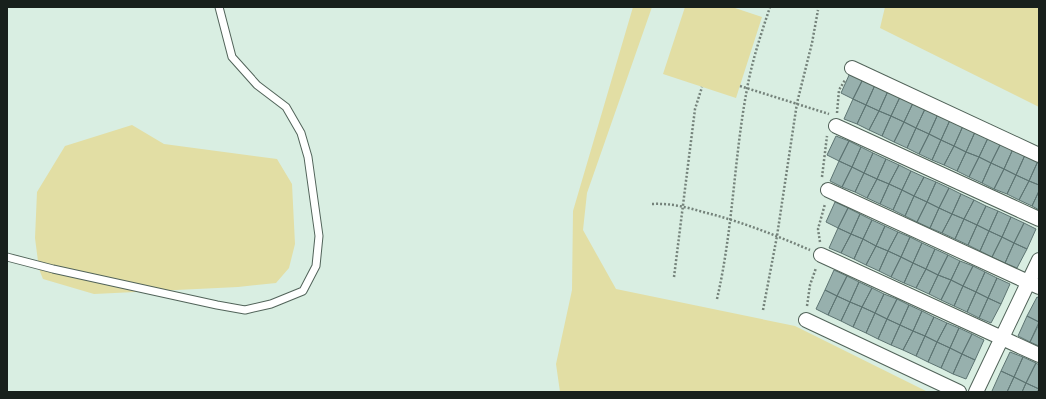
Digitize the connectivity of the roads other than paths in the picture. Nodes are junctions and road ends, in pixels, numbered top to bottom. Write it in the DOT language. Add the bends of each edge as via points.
graph roads {
  1 [pos="219,7"];
  2 [pos="852,68"];
  3 [pos="834,121"];
  4 [pos="1039,155"];
  5 [pos="828,190"];
  6 [pos="1039,219"];
  7 [pos="821,255"];
  8 [pos="7,257"];
  9 [pos="1039,260"];
  10 [pos="1034,284"];
  11 [pos="806,320"];
  12 [pos="1002,338"];
  13 [pos="1039,355"];
  14 [pos="959,392"];
  15 [pos="976,392"];
  1 -- 8 [label="lane" via="232,57 257,85 286,107 301,133 308,157 319,236 316,266 303,291 271,304 245,310"];
  2 -- 4 [label="street"];
  3 -- 6 [label="street"];
  5 -- 10 [label="street"];
  7 -- 12 [label="street"];
  9 -- 10 [label="street"];
  10 -- 12 [label="street"];
  11 -- 14 [label="street"];
  12 -- 13 [label="street"];
  12 -- 15 [label="street"];
}
